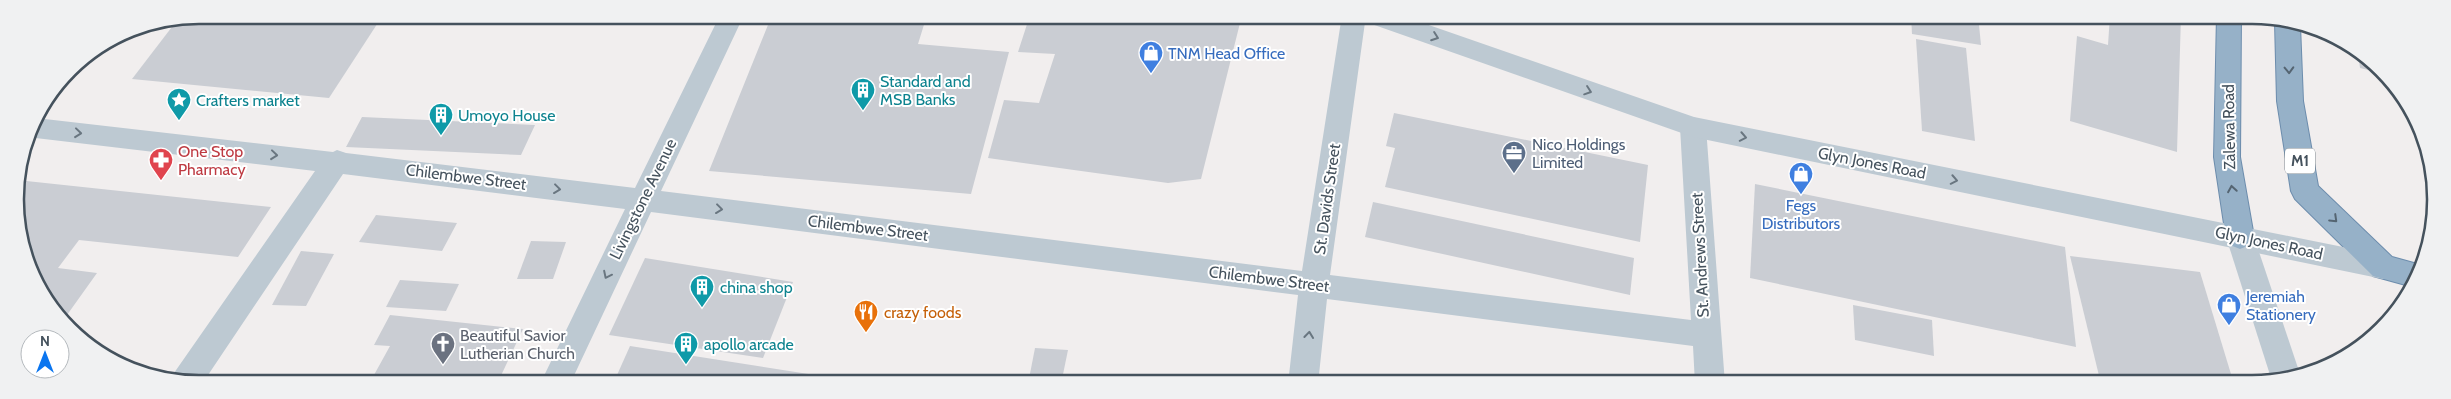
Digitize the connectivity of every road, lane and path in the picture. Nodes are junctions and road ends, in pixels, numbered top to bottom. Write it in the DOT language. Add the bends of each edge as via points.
graph roads {
  1 [pos="728,24"];
  2 [pos="1353,24"];
  3 [pos="1398,24"];
  4 [pos="2229,24"];
  5 [pos="2287,27"];
  6 [pos="1693,127"];
  7 [pos="39,129"];
  8 [pos="337,161"];
  9 [pos="644,199"];
  10 [pos="2240,237"];
  11 [pos="2383,267"];
  12 [pos="2410,274"];
  13 [pos="1314,285"];
  14 [pos="1705,335"];
  15 [pos="2284,372"];
  16 [pos="190,375"];
  17 [pos="559,375"];
  18 [pos="1304,375"];
  19 [pos="1709,375"];
  1 -- 9 [label="street, Livingstone Avenue"];
  2 -- 13 [label="street, St. Davids Street"];
  3 -- 6 [label="street, Glyn Jones Road, one-way"];
  10 -- 4 [label="highway, Zalewa Road, one-way" via="2227,157"];
  5 -- 11 [label="highway, M1, one-way" via="2290,101 2305,191"];
  6 -- 10 [label="street, Glyn Jones Road, one-way"];
  6 -- 14 [label="street, St. Andrews Street"];
  7 -- 8 [label="street, Chilembwe Street, one-way"];
  8 -- 9 [label="street, Chilembwe Street, one-way"];
  8 -- 16 [label="street"];
  9 -- 13 [label="street, Chilembwe Street, one-way"];
  9 -- 17 [label="street, Livingstone Avenue, one-way"];
  10 -- 11 [label="street, Glyn Jones Road"];
  10 -- 15 [label="street"];
  11 -- 12 [label="highway, M1"];
  13 -- 14 [label="street, Chilembwe Street"];
  18 -- 13 [label="street, St. Davids Street, one-way"];
  14 -- 19 [label="street, St. Andrews Street"];
}
